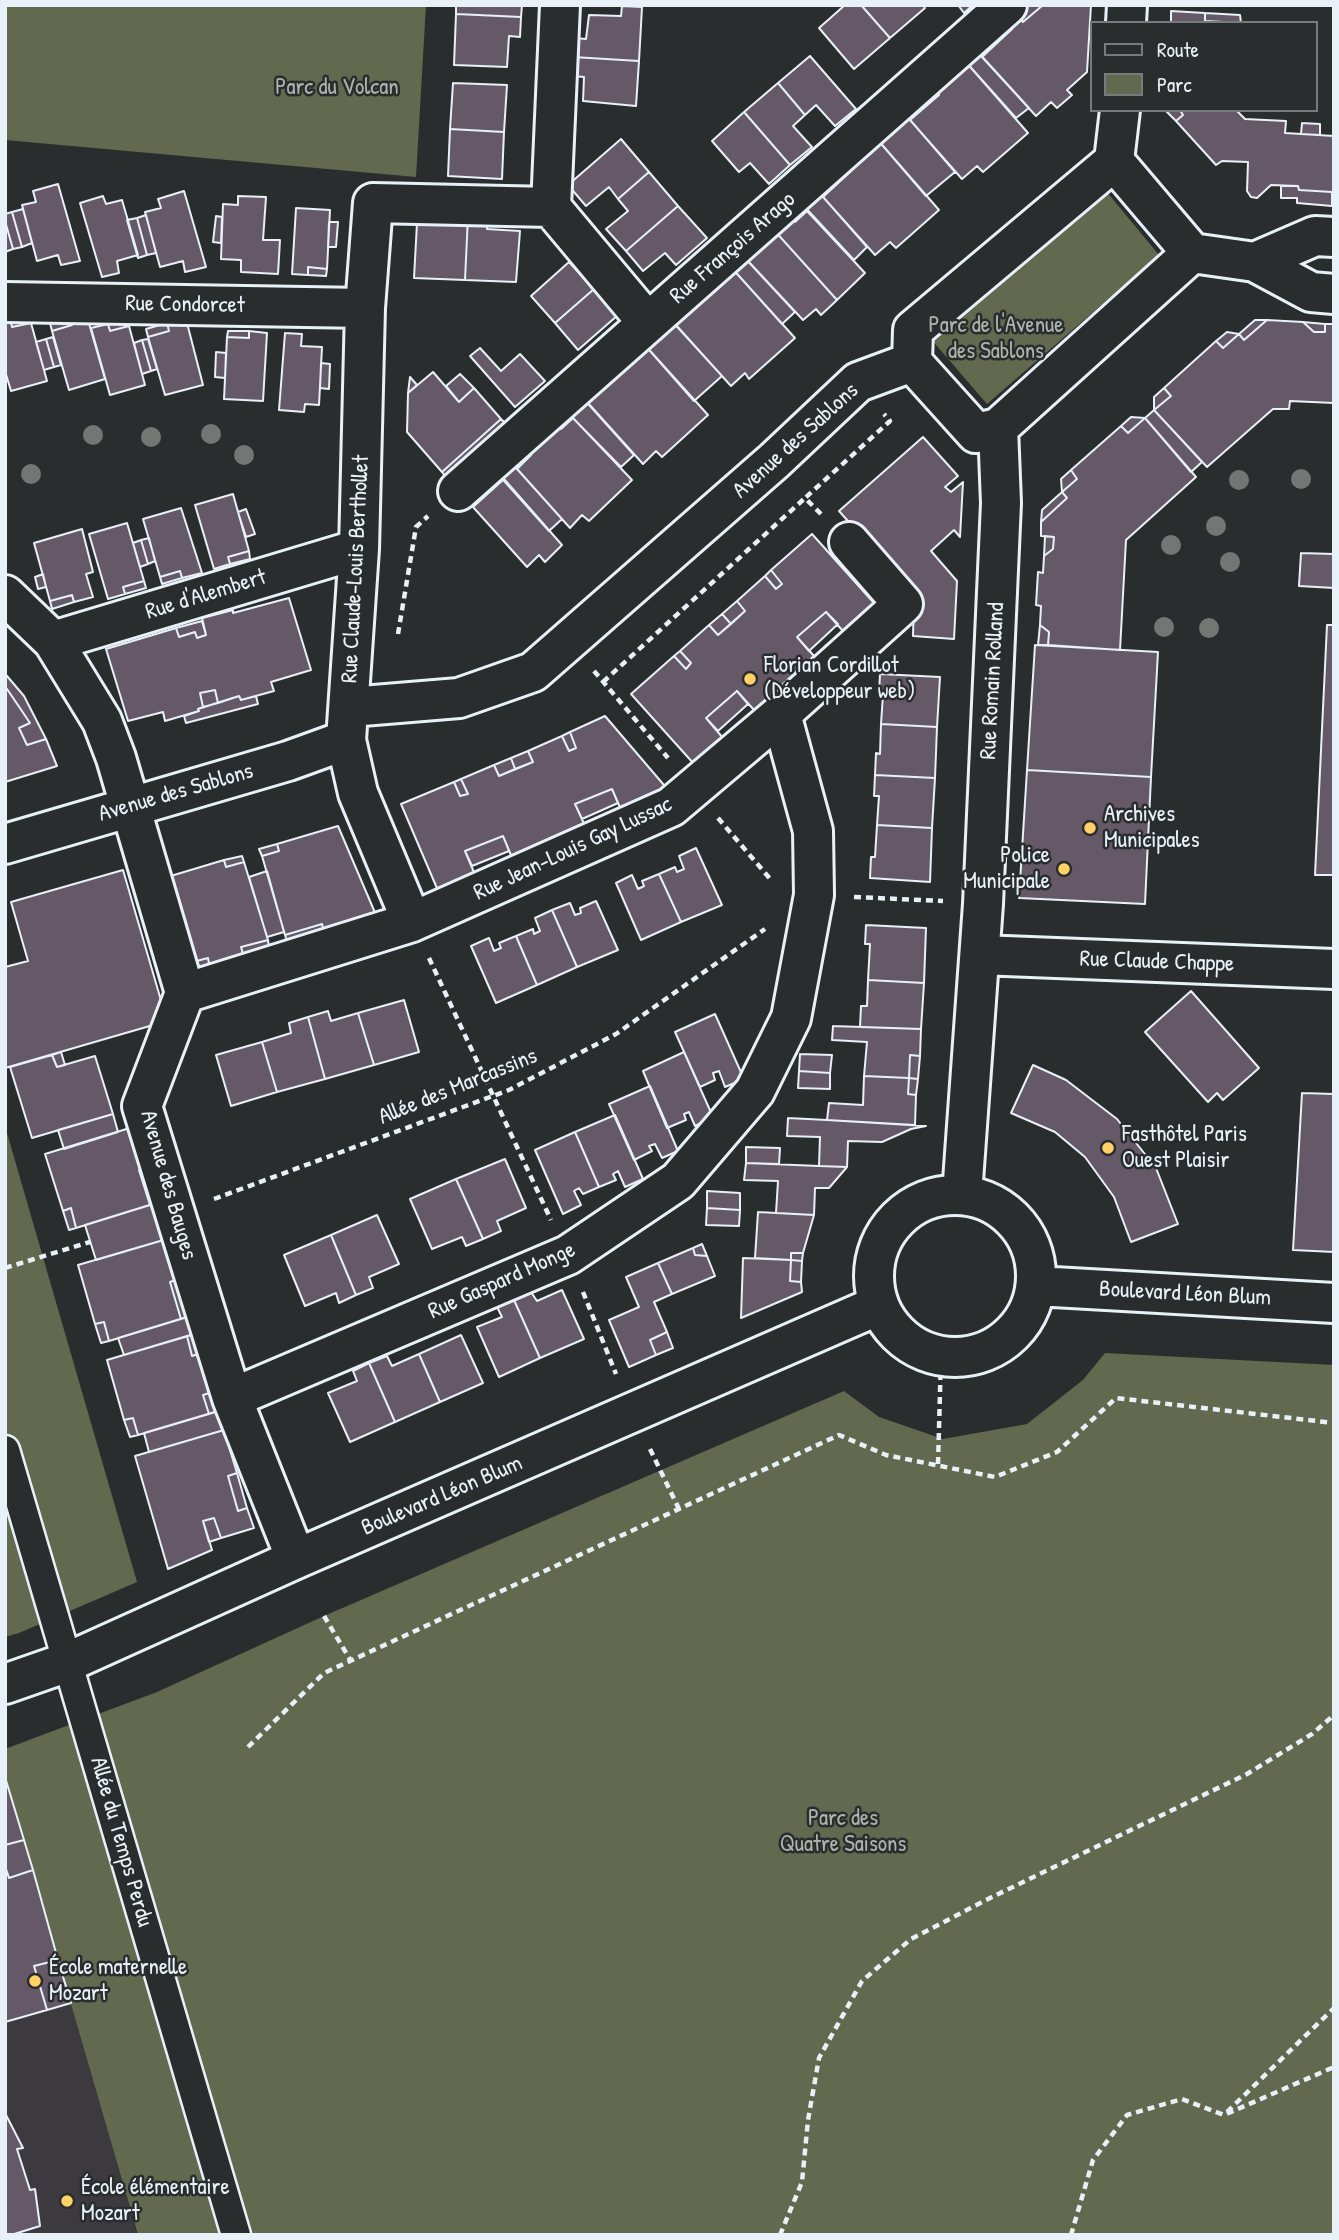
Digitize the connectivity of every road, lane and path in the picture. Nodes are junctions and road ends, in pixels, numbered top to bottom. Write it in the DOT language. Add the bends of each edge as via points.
graph roads {
  1 [pos="560,5"];
  2 [pos="1007,5"];
  3 [pos="1120,112"];
  4 [pos="1114,161"];
  5 [pos="551,207"];
  6 [pos="1334,237"];
  7 [pos="1192,253"];
  8 [pos="1255,262"];
  9 [pos="1334,294"];
  10 [pos="5,302"];
  11 [pos="365,308"];
  12 [pos="648,323"];
  13 [pos="912,362"];
  14 [pos="858,382"];
  15 [pos="998,428"];
  16 [pos="458,491"];
  17 [pos="805,498"];
  18 [pos="849,542"];
  19 [pos="359,549"];
  20 [pos="5,595"];
  21 [pos="398,634"];
  22 [pos="53,641"];
  23 [pos="603,682"];
  24 [pos="781,714"];
  25 [pos="348,724"];
  26 [pos="129,807"];
  27 [pos="5,844"];
  28 [pos="814,895"];
  29 [pos="983,904"];
  30 [pos="412,922"];
  31 [pos="980,955"];
  32 [pos="1334,969"];
  33 [pos="185,993"];
  34 [pos="494,1096"];
  35 [pos="962,1195"];
  36 [pos="176,1213"];
  37 [pos="90,1242"];
  38 [pos="568,1255"];
  39 [pos="5,1268"];
  40 [pos="1036,1286"];
  41 [pos="1334,1303"];
  42 [pos="879,1305"];
  43 [pos="941,1357"];
  44 [pos="232,1398"];
  45 [pos="632,1413"];
  46 [pos="1334,1423"];
  47 [pos="5,1450"];
  48 [pos="938,1464"];
  49 [pos="679,1509"];
  50 [pos="296,1559"];
  51 [pos="324,1616"];
  52 [pos="351,1661"];
  53 [pos="68,1662"];
  54 [pos="5,1684"];
  55 [pos="1334,1715"];
  56 [pos="248,1747"];
  57 [pos="1334,2008"];
  58 [pos="1334,2067"];
  59 [pos="1224,2115"];
  60 [pos="236,2235"];
  61 [pos="780,2235"];
  62 [pos="1071,2235"];
  1 -- 5 [label="street"];
  2 -- 12 [label="street, Rue François Arago"];
  3 -- 4 [label="street"];
  4 -- 7 [label="street"];
  4 -- 13 [label="street" via="913,330"];
  5 -- 11 [label="street, Rue Claude-Louis Berthollet" via="373,203"];
  5 -- 12 [label="street"];
  6 -- 8 [label="street" via="1315,236"];
  7 -- 8 [label="street"];
  7 -- 15 [label="street"];
  8 -- 9 [label="street" via="1311,292"];
  10 -- 11 [label="street, Rue Condorcet"];
  11 -- 19 [label="street, Rue Claude-Louis Berthollet"];
  12 -- 16 [label="street, Rue François Arago"];
  13 -- 14 [label="street, Avenue des Sablons"];
  13 -- 15 [label="street" via="976,433"];
  14 -- 17 [label="path" via="890,421"];
  14 -- 25 [label="street, Avenue des Sablons" via="533,672 459,698"];
  15 -- 29 [label="street, Rue Romain Rolland" via="1001,503"];
  16 -- 21 [label="path" via="416,527"];
  17 -- 18 [label="path"];
  17 -- 23 [label="path"];
  18 -- 24 [label="street, Rue Jean-Louis Gay Lussac" via="903,604"];
  19 -- 22 [label="street, Rue d'Alembert"];
  19 -- 25 [label="street, Rue Claude-Louis Berthollet"];
  20 -- 22 [label="street"];
  22 -- 26 [label="street" via="102,721"];
  24 -- 28 [label="street, Rue Gaspard Monge" via="813,831"];
  24 -- 30 [label="street, Rue Jean-Louis Gay Lussac" via="671,807"];
  25 -- 26 [label="street, Avenue des Sablons" via="288,761"];
  25 -- 30 [label="street, Rue Claude-Louis Berthollet" via="358,793"];
  26 -- 27 [label="street, Avenue des Sablons"];
  26 -- 33 [label="street"];
  28 -- 29 [label="path"];
  28 -- 34 [label="path, Allée des Marcassins" via="616,1034"];
  28 -- 38 [label="street, Rue Gaspard Monge" via="791,1018 755,1091 678,1181"];
  29 -- 31 [label="street, Rue Romain Rolland"];
  30 -- 33 [label="street, Rue Jean-Louis Gay Lussac"];
  30 -- 34 [label="path"];
  31 -- 32 [label="street, Rue Claude Chappe"];
  31 -- 35 [label="street, Rue Romain Rolland"];
  33 -- 36 [label="street, Avenue des Bauges" via="142,1106"];
  34 -- 36 [label="path, Allée des Marcassins"];
  34 -- 38 [label="path"];
  35 -- 40 [label="street" via="987,1201 1009,1215 1026,1235 1035,1259"];
  35 -- 42 [label="street" via="922,1202 890,1227 877,1251 873,1278"];
  36 -- 44 [label="street, Avenue des Bauges"];
  37 -- 39 [label="path"];
  38 -- 44 [label="street, Rue Gaspard Monge"];
  38 -- 45 [label="path"];
  40 -- 41 [label="street, Boulevard Léon Blum"];
  40 -- 43 [label="street" via="1029,1311 1014,1333 993,1348 968,1357"];
  42 -- 43 [label="street" via="893,1329 915,1347"];
  42 -- 45 [label="street, Boulevard Léon Blum"];
  43 -- 48 [label="path"];
  44 -- 50 [label="street, Avenue des Bauges"];
  45 -- 49 [label="path"];
  45 -- 50 [label="street, Boulevard Léon Blum"];
  46 -- 48 [label="path" via="1116,1398 1057,1452 995,1477"];
  47 -- 53 [label="street, Allée du Temps Perdu"];
  48 -- 49 [label="path" via="886,1455 839,1435"];
  49 -- 52 [label="path"];
  50 -- 53 [label="street, Boulevard Léon Blum"];
  51 -- 52 [label="path"];
  52 -- 56 [label="path" via="324,1673"];
  53 -- 54 [label="street, Boulevard Léon Blum"];
  53 -- 60 [label="street, Allée du Temps Perdu"];
  55 -- 61 [label="path" via="1247,1774 911,1939 862,1981 820,2058 802,2182"];
  57 -- 59 [label="path"];
  58 -- 59 [label="path"];
  59 -- 62 [label="path" via="1182,2099 1127,2115 1093,2160"];
}
